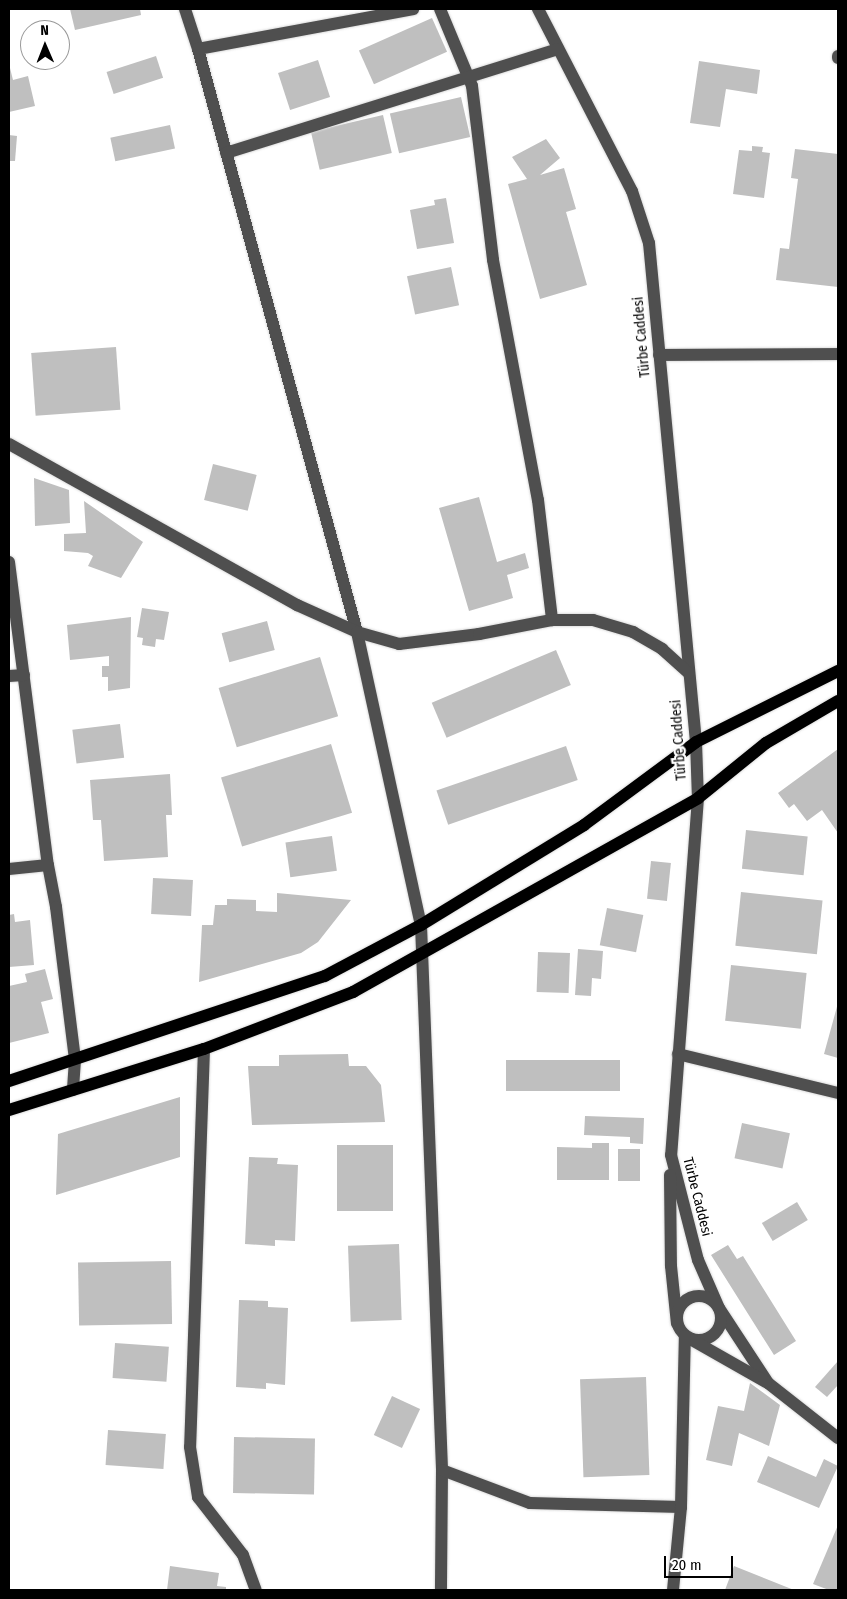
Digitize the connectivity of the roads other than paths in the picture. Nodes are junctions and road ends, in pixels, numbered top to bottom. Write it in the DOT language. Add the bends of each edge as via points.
graph roads {
  1 [pos="185,9"];
  2 [pos="413,9"];
  3 [pos="440,9"];
  4 [pos="538,9"];
  5 [pos="198,49"];
  6 [pos="558,49"];
  7 [pos="468,75"];
  8 [pos="226,153"];
  9 [pos="838,354"];
  10 [pos="659,355"];
  11 [pos="9,444"];
  12 [pos="9,562"];
  13 [pos="552,620"];
  14 [pos="356,632"];
  15 [pos="838,671"];
  16 [pos="689,673"];
  17 [pos="24,675"];
  18 [pos="9,676"];
  19 [pos="838,701"];
  20 [pos="696,742"];
  21 [pos="698,798"];
  22 [pos="48,865"];
  23 [pos="9,869"];
  24 [pos="421,925"];
  25 [pos="423,954"];
  26 [pos="204,1049"];
  27 [pos="678,1054"];
  28 [pos="74,1060"];
  29 [pos="9,1081"];
  30 [pos="73,1090"];
  31 [pos="838,1093"];
  32 [pos="9,1110"];
  33 [pos="671,1155"];
  34 [pos="719,1308"];
  35 [pos="677,1324"];
  36 [pos="688,1338"];
  37 [pos="768,1383"];
  38 [pos="838,1438"];
  39 [pos="442,1470"];
  40 [pos="681,1507"];
  41 [pos="256,1590"];
  42 [pos="441,1590"];
  43 [pos="673,1590"];
  1 -- 5 [label="street"];
  2 -- 5 [label="street"];
  3 -- 7 [label="street"];
  4 -- 6 [label="street, Türbe Caddesi"];
  5 -- 8 [label="street"];
  6 -- 7 [label="street"];
  6 -- 10 [label="street, Türbe Caddesi" via="632,190 642,216 649,243"];
  7 -- 8 [label="street"];
  7 -- 13 [label="street" via="493,260 538,500"];
  8 -- 14 [label="street"];
  9 -- 10 [label="street"];
  10 -- 16 [label="street, Türbe Caddesi"];
  11 -- 14 [label="street" via="280,596"];
  12 -- 17 [label="street"];
  13 -- 14 [label="street" via="479,634 399,644"];
  13 -- 16 [label="street" via="593,620 633,632 662,649"];
  14 -- 24 [label="street"];
  15 -- 20 [label="main road"];
  16 -- 20 [label="street, Türbe Caddesi"];
  17 -- 18 [label="street"];
  17 -- 22 [label="street"];
  19 -- 21 [label="main road" via="766,743"];
  20 -- 21 [label="street, Türbe Caddesi"];
  20 -- 24 [label="main road" via="584,825"];
  21 -- 25 [label="main road"];
  21 -- 27 [label="street, Türbe Caddesi"];
  22 -- 23 [label="street"];
  22 -- 28 [label="street"];
  24 -- 25 [label="street"];
  24 -- 28 [label="main road" via="325,976"];
  25 -- 26 [label="main road" via="353,992"];
  25 -- 39 [label="street"];
  26 -- 30 [label="main road"];
  26 -- 41 [label="street" via="190,1448 198,1498 243,1555"];
  27 -- 31 [label="street"];
  27 -- 33 [label="street, Türbe Caddesi"];
  28 -- 29 [label="main road"];
  28 -- 30 [label="street"];
  30 -- 32 [label="main road"];
  33 -- 34 [label="street, Türbe Caddesi" via="698,1260"];
  33 -- 35 [label="street" via="671,1266"];
  34 -- 35 [label="street" via="708,1298 694,1296 681,1303"];
  34 -- 36 [label="street" via="721,1322 714,1335 707,1339"];
  34 -- 37 [label="street, Türbe Caddesi"];
  35 -- 36 [label="street"];
  36 -- 37 [label="street"];
  36 -- 40 [label="street"];
  37 -- 38 [label="street, Türbe Caddesi"];
  39 -- 40 [label="street" via="530,1503"];
  39 -- 42 [label="street"];
  40 -- 43 [label="street"];
}
